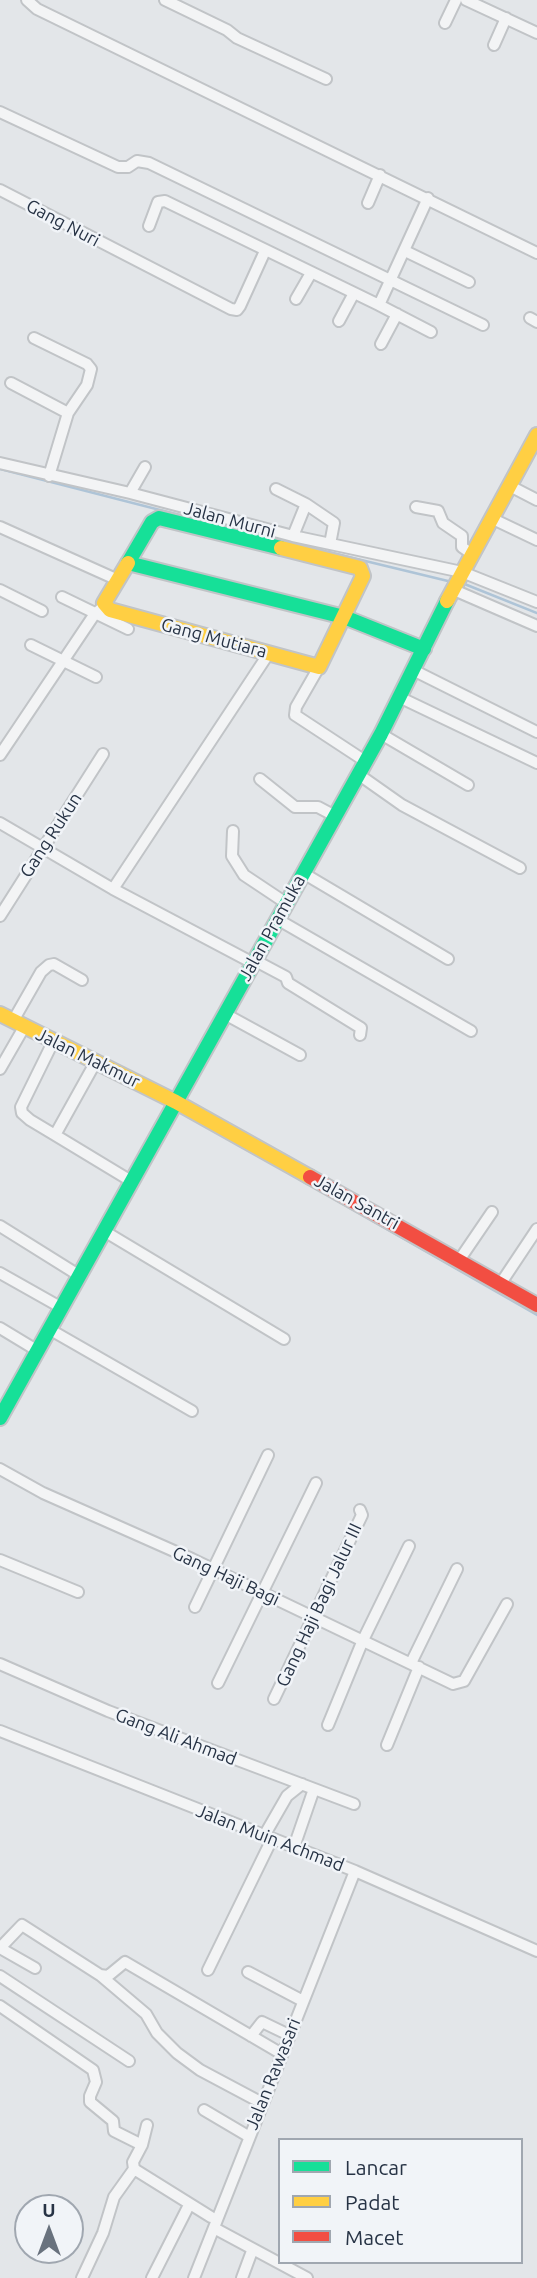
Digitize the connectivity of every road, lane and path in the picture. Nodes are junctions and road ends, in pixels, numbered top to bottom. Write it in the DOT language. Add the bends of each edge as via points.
graph roads {
  1 [pos="27,0"];
  2 [pos="165,0"];
  3 [pos="456,0"];
  4 [pos="466,0"];
  5 [pos="506,18"];
  6 [pos="445,23"];
  7 [pos="537,33"];
  8 [pos="494,45"];
  9 [pos="326,79"];
  10 [pos="0,112"];
  11 [pos="380,175"];
  12 [pos="0,190"];
  13 [pos="428,198"];
  14 [pos="368,203"];
  15 [pos="149,226"];
  16 [pos="265,251"];
  17 [pos="405,251"];
  18 [pos="537,253"];
  19 [pos="311,273"];
  20 [pos="392,279"];
  21 [pos="469,282"];
  22 [pos="354,293"];
  23 [pos="296,299"];
  24 [pos="380,305"];
  25 [pos="397,314"];
  26 [pos="339,321"];
  27 [pos="483,325"];
  28 [pos="430,332"];
  29 [pos="34,338"];
  30 [pos="381,344"];
  31 [pos="10,383"];
  32 [pos="68,413"];
  33 [pos="537,435"];
  34 [pos="0,463"];
  35 [pos="145,467"];
  36 [pos="49,476"];
  37 [pos="510,486"];
  38 [pos="276,489"];
  39 [pos="130,493"];
  40 [pos="537,500"];
  41 [pos="306,505"];
  42 [pos="416,507"];
  43 [pos="161,510"];
  44 [pos="493,519"];
  45 [pos="0,527"];
  46 [pos="293,536"];
  47 [pos="537,540"];
  48 [pos="330,544"];
  49 [pos="472,554"];
  50 [pos="128,563"];
  51 [pos="462,572"];
  52 [pos="118,580"];
  53 [pos="0,590"];
  54 [pos="454,590"];
  55 [pos="62,597"];
  56 [pos="537,602"];
  57 [pos="99,610"];
  58 [pos="42,611"];
  59 [pos="344,617"];
  60 [pos="537,626"];
  61 [pos="128,629"];
  62 [pos="31,645"];
  63 [pos="424,649"];
  64 [pos="269,653"];
  65 [pos="63,662"];
  66 [pos="319,667"];
  67 [pos="413,670"];
  68 [pos="96,677"];
  69 [pos="399,697"];
  70 [pos="537,732"];
  71 [pos="381,734"];
  72 [pos="103,754"];
  73 [pos="0,755"];
  74 [pos="365,761"];
  75 [pos="537,763"];
  76 [pos="358,774"];
  77 [pos="260,779"];
  78 [pos="468,785"];
  79 [pos="335,816"];
  80 [pos="0,823"];
  81 [pos="233,831"];
  82 [pos="41,849"];
  83 [pos="520,868"];
  84 [pos="303,873"];
  85 [pos="113,889"];
  86 [pos="286,903"];
  87 [pos="0,916"];
  88 [pos="277,919"];
  89 [pos="448,959"];
  90 [pos="253,962"];
  91 [pos="82,980"];
  92 [pos="225,1014"];
  93 [pos="16,1025"];
  94 [pos="471,1031"];
  95 [pos="360,1035"];
  96 [pos="52,1045"];
  97 [pos="300,1055"];
  98 [pos="94,1066"];
  99 [pos="0,1069"];
  100 [pos="176,1102"];
  101 [pos="55,1135"];
  102 [pos="131,1181"];
  103 [pos="492,1212"];
  104 [pos="0,1226"];
  105 [pos="537,1229"];
  106 [pos="104,1231"];
  107 [pos="460,1259"];
  108 [pos="0,1273"];
  109 [pos="80,1276"];
  110 [pos="501,1283"];
  111 [pos="537,1305"];
  112 [pos="62,1308"];
  113 [pos="0,1328"];
  114 [pos="49,1329"];
  115 [pos="285,1339"];
  116 [pos="38,1351"];
  117 [pos="192,1411"];
  118 [pos="0,1418"];
  119 [pos="268,1455"];
  120 [pos="0,1469"];
  121 [pos="316,1483"];
  122 [pos="360,1510"];
  123 [pos="409,1546"];
  124 [pos="0,1560"];
  125 [pos="213,1569"];
  126 [pos="457,1569"];
  127 [pos="78,1592"];
  128 [pos="260,1592"];
  129 [pos="507,1604"];
  130 [pos="195,1607"];
  131 [pos="312,1616"];
  132 [pos="363,1640"];
  133 [pos="0,1664"];
  134 [pos="415,1665"];
  135 [pos="218,1683"];
  136 [pos="274,1699"];
  137 [pos="328,1725"];
  138 [pos="0,1731"];
  139 [pos="387,1745"];
  140 [pos="302,1784"];
  141 [pos="314,1789"];
  142 [pos="354,1804"];
  143 [pos="268,1838"];
  144 [pos="294,1847"];
  145 [pos="355,1871"];
  146 [pos="0,1948"];
  147 [pos="537,1951"];
  148 [pos="34,1968"];
  149 [pos="208,1970"];
  150 [pos="248,1972"];
  151 [pos="100,1975"];
  152 [pos="0,1976"];
  153 [pos="303,2001"];
  154 [pos="0,2006"];
  155 [pos="289,2035"];
  156 [pos="251,2036"];
  157 [pos="282,2054"];
  158 [pos="129,2061"];
  159 [pos="262,2103"];
  160 [pos="204,2110"];
  161 [pos="147,2125"];
  162 [pos="248,2136"];
  163 [pos="142,2145"];
  164 [pos="134,2169"];
  165 [pos="189,2205"];
  166 [pos="213,2223"];
  167 [pos="252,2251"];
  168 [pos="278,2264"];
  169 [pos="278,2264"];
  170 [pos="82,2278"];
  171 [pos="152,2278"];
  172 [pos="194,2278"];
  173 [pos="242,2278"];
  174 [pos="307,2278"];
  1 -- 11 [label="street" via="37,9"];
  2 -- 9 [label="street"];
  3 -- 6 [label="street"];
  4 -- 5 [label="street"];
  5 -- 7 [label="street"];
  5 -- 8 [label="street"];
  10 -- 20 [label="street" via="118,167 137,161 149,163"];
  11 -- 13 [label="street"];
  11 -- 14 [label="street"];
  12 -- 16 [label="street, Gang Nuri" via="237,310"];
  13 -- 17 [label="street"];
  13 -- 18 [label="street"];
  15 -- 16 [label="street" via="158,202 165,201"];
  16 -- 19 [label="street"];
  17 -- 20 [label="street"];
  17 -- 21 [label="street"];
  19 -- 22 [label="street"];
  19 -- 23 [label="street"];
  20 -- 24 [label="street"];
  20 -- 27 [label="street"];
  22 -- 24 [label="street"];
  22 -- 26 [label="street"];
  24 -- 25 [label="street"];
  25 -- 28 [label="street"];
  25 -- 30 [label="street"];
  29 -- 32 [label="street" via="91,369 87,385"];
  31 -- 32 [label="street"];
  32 -- 36 [label="street"];
  33 -- 37 [label="street, Jalan Pramuka"];
  34 -- 36 [label="street, Jalan Murni"];
  35 -- 39 [label="street"];
  36 -- 39 [label="street, Jalan Murni"];
  37 -- 40 [label="street"];
  37 -- 44 [label="street, Jalan Pramuka"];
  38 -- 41 [label="street"];
  39 -- 43 [label="street, Jalan Murni"];
  41 -- 46 [label="street"];
  41 -- 48 [label="street" via="334,523"];
  42 -- 49 [label="street" via="438,511 443,523 462,536 461,547"];
  43 -- 46 [label="street, Jalan Murni"];
  43 -- 50 [label="street"];
  43 -- 59 [label="street" via="359,568 363,576"];
  44 -- 47 [label="street"];
  44 -- 49 [label="street, Jalan Pramuka"];
  45 -- 52 [label="street"];
  46 -- 48 [label="street, Jalan Murni"];
  48 -- 51 [label="street, Jalan Murni"];
  49 -- 51 [label="street, Jalan Pramuka"];
  50 -- 52 [label="street"];
  50 -- 59 [label="street"];
  51 -- 54 [label="street, Jalan Pramuka"];
  51 -- 56 [label="street, Jalan Murni"];
  52 -- 57 [label="street"];
  53 -- 58 [label="street"];
  54 -- 60 [label="street"];
  54 -- 63 [label="street, Jalan Pramuka"];
  55 -- 57 [label="street"];
  57 -- 61 [label="street"];
  57 -- 64 [label="street, Gang Mutiara"];
  57 -- 65 [label="street"];
  59 -- 63 [label="street"];
  59 -- 66 [label="street"];
  62 -- 65 [label="street"];
  63 -- 67 [label="street, Jalan Pramuka"];
  64 -- 66 [label="street, Gang Mutiara"];
  64 -- 85 [label="street"];
  65 -- 68 [label="street"];
  65 -- 73 [label="street"];
  66 -- 74 [label="street" via="295,715"];
  67 -- 69 [label="street, Jalan Pramuka"];
  67 -- 70 [label="street"];
  69 -- 71 [label="street, Jalan Pramuka"];
  69 -- 75 [label="street"];
  71 -- 74 [label="street, Jalan Pramuka"];
  71 -- 78 [label="street"];
  72 -- 82 [label="street, Gang Rukun"];
  74 -- 76 [label="street, Jalan Pramuka"];
  76 -- 79 [label="street, Jalan Pramuka"];
  76 -- 83 [label="street" via="401,805"];
  77 -- 79 [label="street" via="295,807 318,807"];
  79 -- 84 [label="street, Jalan Pramuka"];
  80 -- 82 [label="street"];
  81 -- 86 [label="street" via="232,856 244,875"];
  82 -- 85 [label="street"];
  82 -- 87 [label="street, Gang Rukun"];
  84 -- 86 [label="street, Jalan Pramuka"];
  84 -- 89 [label="street"];
  85 -- 90 [label="street"];
  86 -- 88 [label="street, Jalan Pramuka"];
  88 -- 90 [label="street, Jalan Pramuka"];
  88 -- 94 [label="street"];
  90 -- 92 [label="street, Jalan Pramuka"];
  90 -- 95 [label="street" via="286,977 288,983 361,1028"];
  91 -- 93 [label="street" via="49,965 41,972"];
  92 -- 97 [label="street"];
  92 -- 100 [label="street, Jalan Pramuka"];
  93 -- 96 [label="street, Jalan Makmur"];
  93 -- 99 [label="street"];
  96 -- 98 [label="street, Jalan Makmur"];
  96 -- 101 [label="street" via="21,1107 30,1120"];
  98 -- 100 [label="street, Jalan Makmur"];
  98 -- 101 [label="street"];
  100 -- 102 [label="street, Jalan Pramuka"];
  100 -- 107 [label="street, Jalan Santri"];
  101 -- 102 [label="street"];
  102 -- 106 [label="street, Jalan Pramuka"];
  103 -- 107 [label="street"];
  104 -- 109 [label="street"];
  105 -- 110 [label="street"];
  106 -- 109 [label="street, Jalan Pramuka"];
  106 -- 115 [label="street"];
  107 -- 110 [label="street, Jalan Santri"];
  108 -- 112 [label="street"];
  109 -- 112 [label="street, Jalan Pramuka"];
  110 -- 111 [label="street, Jalan Santri"];
  112 -- 114 [label="street, Jalan Pramuka"];
  113 -- 116 [label="street"];
  114 -- 116 [label="street, Jalan Pramuka"];
  114 -- 117 [label="street"];
  116 -- 118 [label="street, Jalan Pramuka"];
  119 -- 125 [label="street"];
  120 -- 125 [label="street, Gang Haji Bagi"];
  121 -- 128 [label="street"];
  122 -- 131 [label="street, Gang Haji Bagi Jalur III" via="362,1515"];
  123 -- 132 [label="street"];
  124 -- 127 [label="street"];
  125 -- 128 [label="street, Gang Haji Bagi"];
  125 -- 130 [label="street"];
  126 -- 134 [label="street"];
  128 -- 131 [label="street, Gang Haji Bagi"];
  128 -- 135 [label="street"];
  129 -- 134 [label="street, Gang Haji Bagi" via="464,1681 453,1684"];
  131 -- 132 [label="street, Gang Haji Bagi"];
  131 -- 136 [label="street, Gang Haji Bagi Jalur III"];
  132 -- 134 [label="street, Gang Haji Bagi"];
  132 -- 137 [label="street"];
  133 -- 140 [label="street, Gang Ali Ahmad" via="108,1711"];
  134 -- 139 [label="street"];
  138 -- 143 [label="street, Jalan Muin Achmad"];
  140 -- 141 [label="street, Gang Ali Ahmad"];
  140 -- 143 [label="street" via="286,1796"];
  141 -- 142 [label="street, Gang Ali Ahmad"];
  141 -- 144 [label="street"];
  143 -- 144 [label="street, Jalan Muin Achmad"];
  143 -- 149 [label="street"];
  144 -- 145 [label="street, Jalan Muin Achmad"];
  145 -- 147 [label="street, Jalan Muin Achmad"];
  145 -- 153 [label="street, Jalan Rawasari"];
  146 -- 148 [label="street"];
  146 -- 151 [label="street" via="18,1926 26,1926"];
  150 -- 153 [label="street"];
  151 -- 156 [label="street" via="108,1976 125,1962"];
  151 -- 159 [label="street" via="146,2014 177,2053"];
  152 -- 158 [label="street"];
  153 -- 155 [label="street, Jalan Rawasari"];
  154 -- 163 [label="street" via="93,2070 96,2082 90,2102 113,2121 114,2131"];
  155 -- 156 [label="street" via="262,2022"];
  155 -- 157 [label="street, Jalan Rawasari"];
  156 -- 157 [label="street"];
  157 -- 159 [label="street, Jalan Rawasari"];
  159 -- 162 [label="street, Jalan Rawasari"];
  160 -- 162 [label="street"];
  161 -- 163 [label="street"];
  162 -- 166 [label="street, Jalan Rawasari"];
  163 -- 164 [label="street"];
  164 -- 165 [label="street"];
  164 -- 170 [label="street" via="114,2197"];
  165 -- 166 [label="street"];
  165 -- 171 [label="street"];
  166 -- 167 [label="street"];
  166 -- 172 [label="street, Jalan Rawasari"];
  167 -- 169 [label="street"];
  167 -- 173 [label="street"];
  168 -- 174 [label="street"];
}
